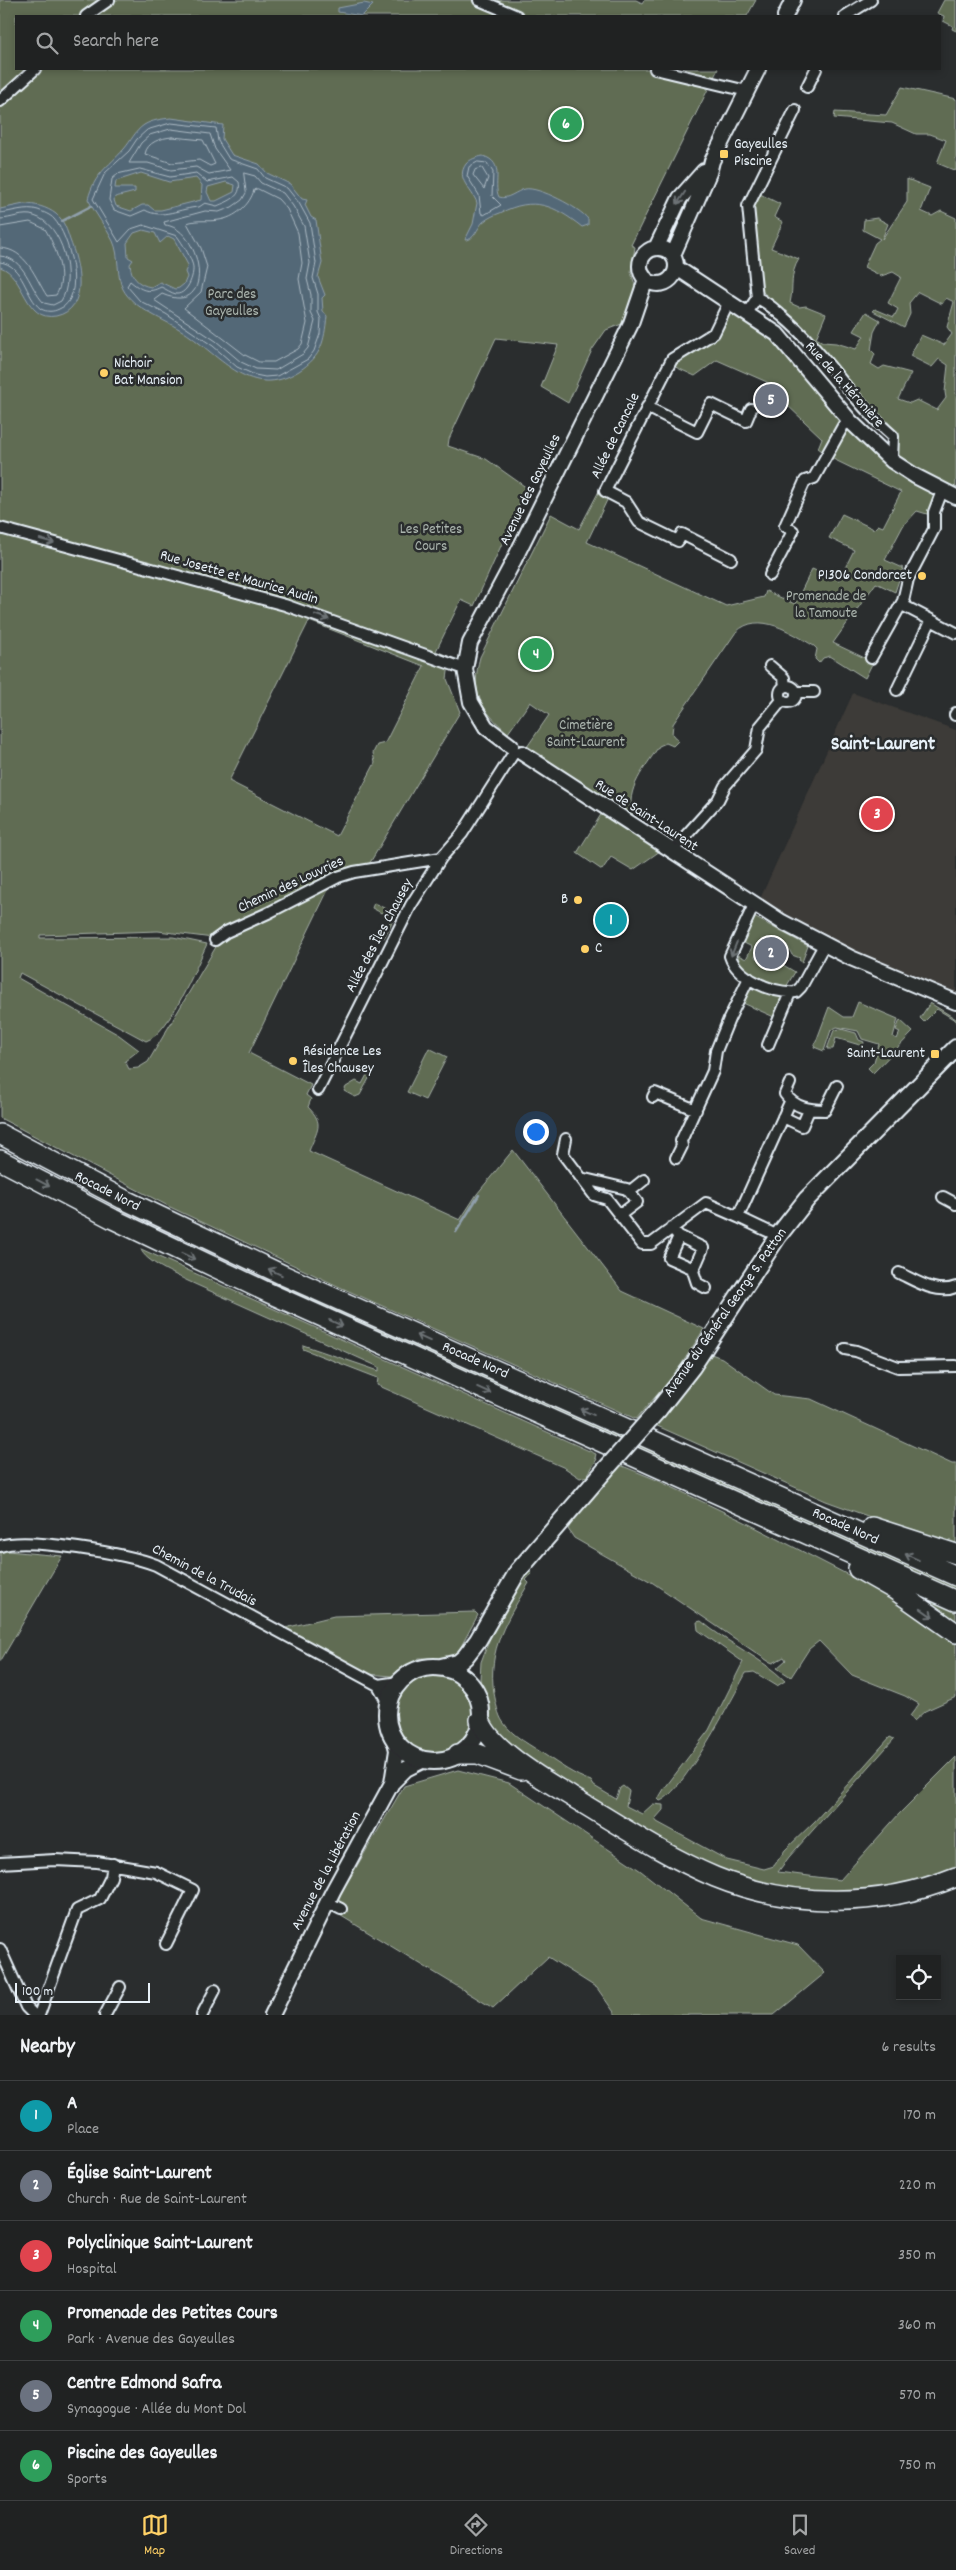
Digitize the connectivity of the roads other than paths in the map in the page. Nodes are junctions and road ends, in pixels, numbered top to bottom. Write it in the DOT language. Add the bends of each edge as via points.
graph roads {
  1 [pos="109,0"];
  2 [pos="478,0"];
  3 [pos="793,0"];
  4 [pos="871,0"];
  5 [pos="87,15"];
  6 [pos="515,15"];
  7 [pos="786,15"];
  8 [pos="847,15"];
  9 [pos="34,70"];
  10 [pos="660,70"];
  11 [pos="758,70"];
  12 [pos="816,70"];
  13 [pos="807,87"];
  14 [pos="747,91"];
  15 [pos="0,101"];
  16 [pos="795,110"];
  17 [pos="712,161"];
  18 [pos="656,248"];
  19 [pos="673,255"];
  20 [pos="663,278"];
  21 [pos="757,298"];
  22 [pos="729,302"];
  23 [pos="748,313"];
  24 [pos="648,407"];
  25 [pos="752,409"];
  26 [pos="850,421"];
  27 [pos="892,461"];
  28 [pos="942,491"];
  29 [pos="956,497"];
  30 [pos="0,528"];
  31 [pos="731,559"];
  32 [pos="770,575"];
  33 [pos="902,601"];
  34 [pos="931,620"];
  35 [pos="956,633"];
  36 [pos="871,658"];
  37 [pos="770,666"];
  38 [pos="465,669"];
  39 [pos="785,687"];
  40 [pos="896,690"];
  41 [pos="796,692"];
  42 [pos="814,692"];
  43 [pos="782,700"];
  44 [pos="516,751"];
  45 [pos="672,852"];
  46 [pos="442,858"];
  47 [pos="754,905"];
  48 [pos="215,940"];
  49 [pos="824,944"];
  50 [pos="749,978"];
  51 [pos="790,992"];
  52 [pos="953,1003"];
  53 [pos="768,1045"];
  54 [pos="956,1048"];
  55 [pos="790,1083"];
  56 [pos="837,1086"];
  57 [pos="318,1090"];
  58 [pos="653,1097"];
  59 [pos="790,1102"];
  60 [pos="696,1110"];
  61 [pos="809,1110"];
  62 [pos="783,1117"];
  63 [pos="0,1134"];
  64 [pos="566,1139"];
  65 [pos="676,1158"];
  66 [pos="0,1160"];
  67 [pos="644,1180"];
  68 [pos="584,1183"];
  69 [pos="629,1192"];
  70 [pos="943,1197"];
  71 [pos="956,1204"];
  72 [pos="620,1215"];
  73 [pos="738,1217"];
  74 [pos="672,1228"];
  75 [pos="679,1236"];
  76 [pos="778,1236"];
  77 [pos="692,1268"];
  78 [pos="899,1273"];
  79 [pos="956,1287"];
  80 [pos="706,1288"];
  81 [pos="845,1349"];
  82 [pos="956,1366"];
  83 [pos="616,1424"];
  84 [pos="654,1465"];
  85 [pos="0,1546"];
  86 [pos="956,1554"];
  87 [pos="956,1576"];
  88 [pos="956,1601"];
  89 [pos="956,1633"];
  90 [pos="478,1640"];
  91 [pos="441,1668"];
  92 [pos="399,1682"];
  93 [pos="378,1686"];
  94 [pos="475,1691"];
  95 [pos="388,1703"];
  96 [pos="480,1720"];
  97 [pos="394,1738"];
  98 [pos="458,1754"];
  99 [pos="424,1760"];
  100 [pos="392,1783"];
  101 [pos="550,1783"];
  102 [pos="0,1863"];
  103 [pos="113,1864"];
  104 [pos="956,1877"];
  105 [pos="327,1902"];
  106 [pos="341,1909"];
  107 [pos="166,1944"];
  108 [pos="0,1949"];
  109 [pos="120,1987"];
  110 [pos="215,1990"];
  111 [pos="34,2015"];
  112 [pos="39,2015"];
  113 [pos="105,2015"];
  114 [pos="202,2015"];
  115 [pos="272,2015"];
  1 -- 5 [label="street"];
  2 -- 6 [label="street"];
  3 -- 7 [label="street"];
  4 -- 8 [label="street"];
  9 -- 15 [label="street"];
  10 -- 14 [label="street"];
  11 -- 14 [label="street, Avenue des Gayeulles"];
  12 -- 13 [label="street"];
  14 -- 17 [label="street, Avenue des Gayeulles"];
  16 -- 21 [label="street" via="748,206"];
  17 -- 18 [label="street, Avenue des Gayeulles, one-way" via="680,198"];
  17 -- 19 [label="street, Avenue des Gayeulles"];
  18 -- 19 [label="street" via="665,249"];
  18 -- 20 [label="street, Avenue des Gayeulles" via="647,252 641,261 641,272"];
  19 -- 20 [label="street"];
  20 -- 22 [label="street, Rue de la Héronière" via="710,292"];
  20 -- 38 [label="street, Avenue des Gayeulles" via="630,326 473,636"];
  21 -- 23 [label="street"];
  21 -- 27 [label="street" via="806,338 868,412 893,436"];
  22 -- 23 [label="street, Rue de la Héronière"];
  22 -- 24 [label="street, Allée de Cancale" via="714,333 672,359"];
  23 -- 26 [label="street, Rue de la Héronière" via="776,334"];
  24 -- 25 [label="street" via="697,432 711,404 746,421"];
  24 -- 31 [label="street, Allée de Cancale" via="605,491 626,502 639,522 678,542 682,534"];
  26 -- 27 [label="street, Rue de la Héronière"];
  26 -- 32 [label="street" via="814,478 805,481 785,526 793,531"];
  27 -- 28 [label="street, Rue de la Héronière"];
  28 -- 29 [label="street, Rue de la Héronière"];
  28 -- 33 [label="street" via="934,512 934,529 908,579"];
  30 -- 38 [label="street, Rue Josette et Maurice Audin, one-way" via="285,604"];
  33 -- 34 [label="street" via="906,607"];
  33 -- 36 [label="street"];
  34 -- 35 [label="street"];
  34 -- 40 [label="street"];
  37 -- 39 [label="street" via="784,678"];
  38 -- 44 [label="street, Rue de Saint-Laurent" via="469,696 477,716"];
  39 -- 41 [label="street"];
  39 -- 43 [label="street" via="780,693"];
  41 -- 42 [label="street"];
  41 -- 43 [label="street" via="790,702"];
  43 -- 45 [label="street" via="760,727 756,750"];
  44 -- 45 [label="street, Rue de Saint-Laurent"];
  44 -- 46 [label="street, Allée des Îles Chausey" via="462,834"];
  45 -- 47 [label="street, Rue de Saint-Laurent"];
  46 -- 48 [label="street, Chemin des Louvries" via="343,875"];
  46 -- 57 [label="street, Allée des Îles Chausey" via="406,912"];
  47 -- 49 [label="street, Rue de Saint-Laurent"];
  47 -- 50 [label="street, one-way" via="730,956 733,965"];
  49 -- 51 [label="street" via="801,988"];
  49 -- 52 [label="street, Rue de Saint-Laurent"];
  50 -- 51 [label="street" via="773,989"];
  50 -- 60 [label="street" via="719,1043 713,1070"];
  51 -- 53 [label="street"];
  54 -- 76 [label="main road, Avenue du Général George S. Patton" via="807,1198"];
  55 -- 59 [label="street" via="785,1094"];
  56 -- 61 [label="street" via="825,1110"];
  58 -- 60 [label="street" via="655,1093"];
  59 -- 61 [label="street"];
  59 -- 62 [label="street"];
  60 -- 65 [label="street"];
  61 -- 62 [label="street" via="802,1126"];
  62 -- 73 [label="street"];
  83 -- 63 [label="highway, Rocade Nord, one-way" via="173,1224"];
  64 -- 68 [label="street" via="563,1154"];
  66 -- 84 [label="highway, Rocade Nord, one-way" via="164,1245"];
  67 -- 69 [label="street"];
  68 -- 69 [label="street" via="585,1180"];
  68 -- 72 [label="street" via="594,1195 607,1199"];
  69 -- 72 [label="street" via="637,1202"];
  70 -- 71 [label="street"];
  72 -- 74 [label="street" via="642,1244 651,1244"];
  73 -- 74 [label="street" via="706,1203"];
  73 -- 76 [label="street"];
  74 -- 75 [label="street"];
  75 -- 77 [label="street" via="669,1258"];
  75 -- 77 [label="street" via="703,1248"];
  76 -- 90 [label="main road, Avenue du Général George S. Patton, bridge" via="695,1362 658,1410 518,1571"];
  77 -- 80 [label="street" via="697,1284"];
  78 -- 79 [label="street" via="930,1288"];
  81 -- 82 [label="street" via="898,1367"];
  83 -- 86 [label="highway" via="846,1518"];
  87 -- 83 [label="highway, Rocade Nord, one-way"];
  84 -- 88 [label="highway, Rocade Nord"];
  84 -- 89 [label="highway, one-way" via="869,1575"];
  85 -- 93 [label="street, Chemin de la Trudais" via="22,1543 139,1558"];
  90 -- 91 [label="main road, Avenue du Général George S. Patton" via="458,1662"];
  90 -- 94 [label="main road, Avenue du Général George S. Patton" via="472,1669"];
  91 -- 92 [label="main road" via="418,1669"];
  91 -- 94 [label="main road" via="464,1678"];
  92 -- 93 [label="street"];
  92 -- 95 [label="main road"];
  93 -- 95 [label="street"];
  94 -- 96 [label="main road" via="480,1705"];
  95 -- 97 [label="main road" via="387,1721"];
  96 -- 98 [label="main road" via="471,1743"];
  96 -- 101 [label="highway" via="493,1740"];
  97 -- 99 [label="main road" via="407,1752"];
  97 -- 100 [label="street, Avenue de la Libération" via="397,1750"];
  98 -- 99 [label="main road" via="442,1760"];
  98 -- 101 [label="highway" via="492,1758"];
  99 -- 100 [label="street" via="406,1769"];
  100 -- 105 [label="street, Avenue de la Libération"];
  101 -- 104 [label="highway" via="686,1864 755,1890 797,1898 848,1900 898,1894"];
  102 -- 103 [label="street" via="72,1860"];
  103 -- 107 [label="street" via="156,1872 193,1890"];
  103 -- 112 [label="street" via="100,1898 77,1910"];
  105 -- 106 [label="street"];
  105 -- 115 [label="street, Avenue de la Libération"];
  108 -- 111 [label="street" via="26,2007"];
  109 -- 113 [label="street"];
  110 -- 114 [label="street"];
}
